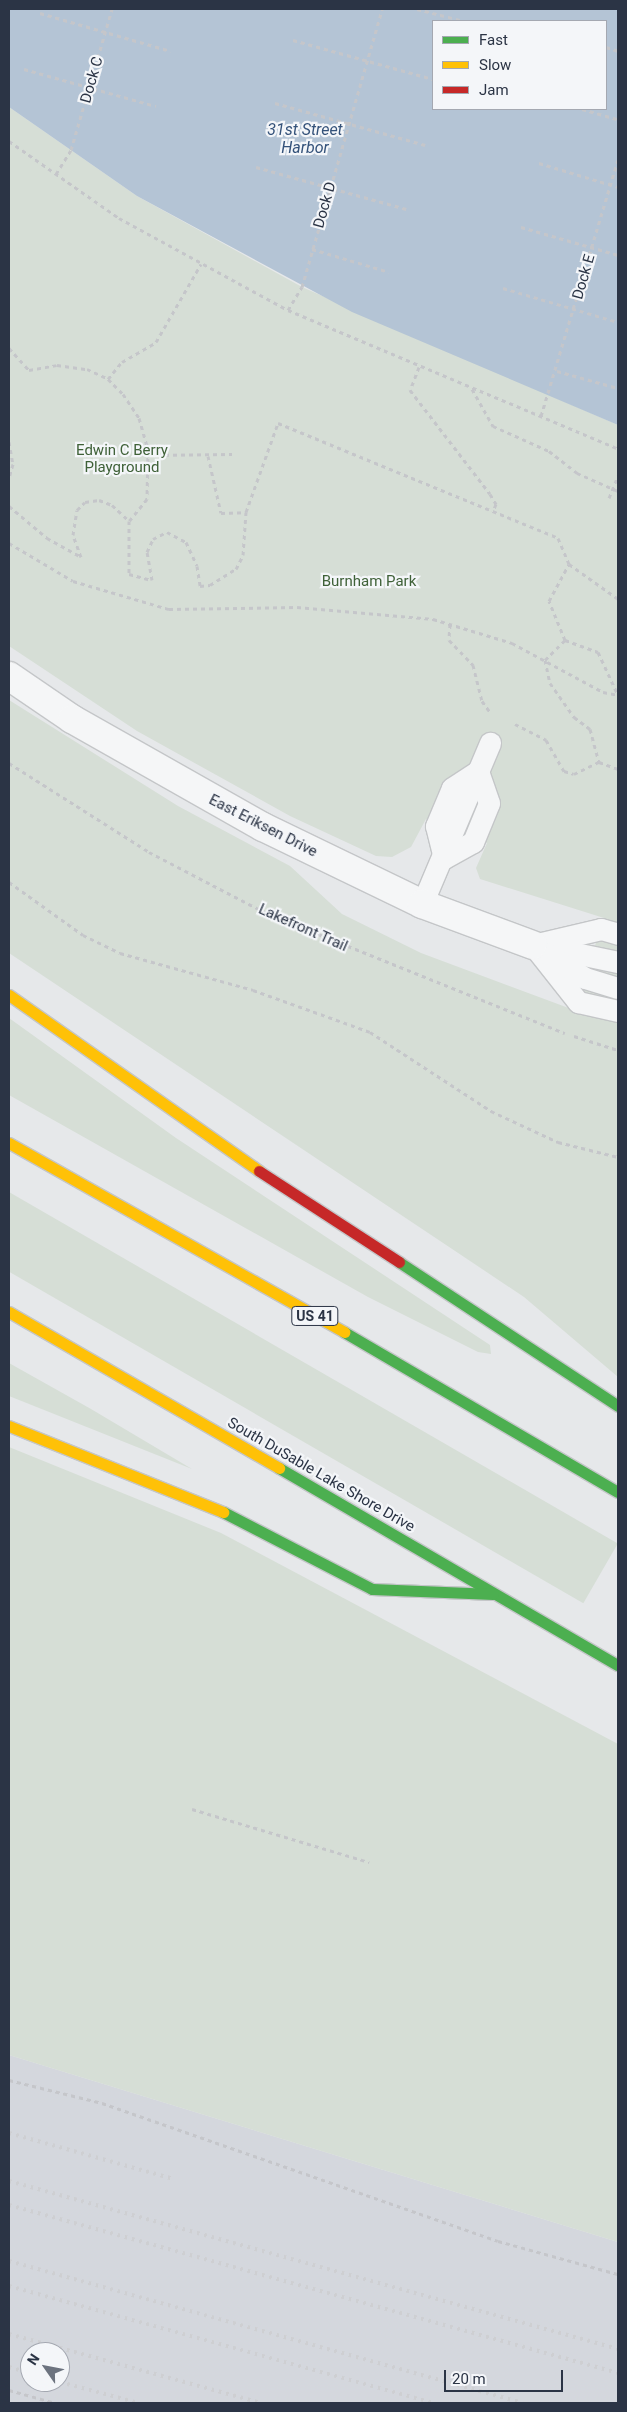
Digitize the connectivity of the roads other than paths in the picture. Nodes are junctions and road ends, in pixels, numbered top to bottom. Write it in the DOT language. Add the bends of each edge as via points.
graph roads {
  1 [pos="9,676"];
  2 [pos="490,743"];
  3 [pos="422,904"];
  4 [pos="618,934"];
  5 [pos="533,945"];
  6 [pos="618,962"];
  7 [pos="618,988"];
  8 [pos="9,995"];
  9 [pos="618,1011"];
  10 [pos="9,1143"];
  11 [pos="9,1312"];
  12 [pos="618,1406"];
  13 [pos="9,1426"];
  14 [pos="618,1492"];
  15 [pos="497,1594"];
  16 [pos="618,1665"];
  1 -- 3 [label="street, East Eriksen Drive" via="144,762 263,827"];
  2 -- 3 [label="lane"];
  3 -- 5 [label="street, East Eriksen Drive"];
  4 -- 5 [label="lane" via="601,929"];
  5 -- 6 [label="lane"];
  5 -- 7 [label="lane" via="585,978"];
  5 -- 9 [label="lane" via="578,1002"];
  8 -- 12 [label="highway" via="226,1149"];
  10 -- 14 [label="highway, US 41" via="149,1219"];
  11 -- 15 [label="highway, South DuSable Lake Shore Drive"];
  13 -- 15 [label="highway" via="200,1500 372,1589"];
  15 -- 16 [label="highway, South DuSable Lake Shore Drive"];
}
